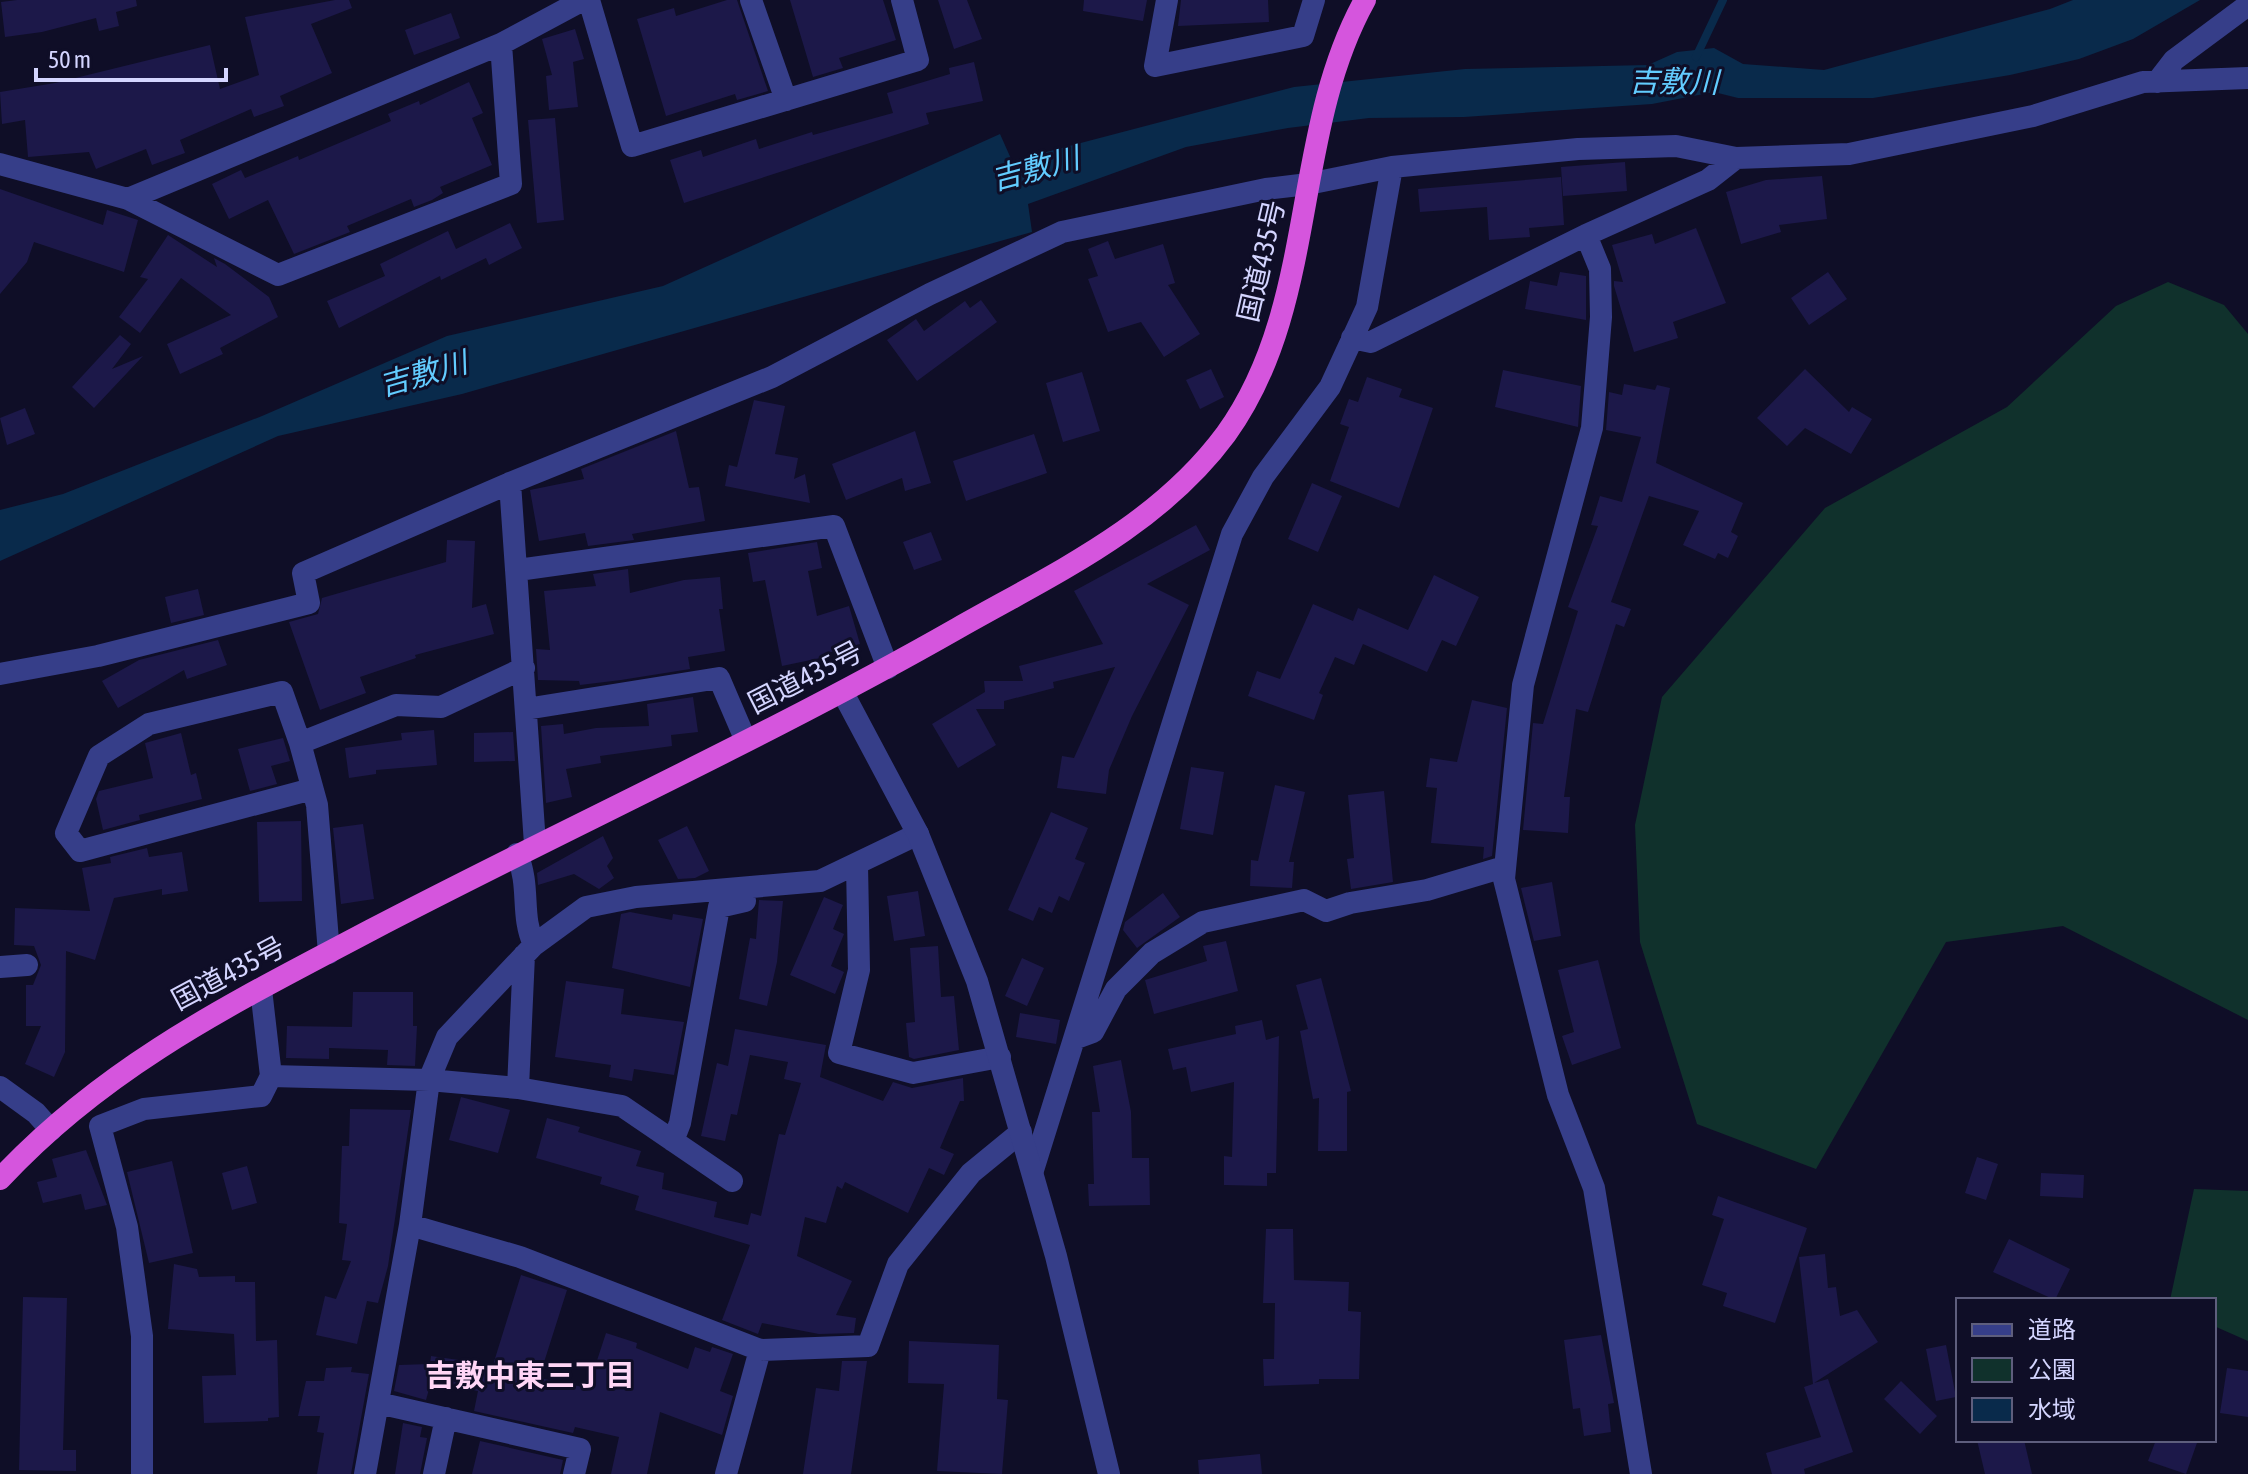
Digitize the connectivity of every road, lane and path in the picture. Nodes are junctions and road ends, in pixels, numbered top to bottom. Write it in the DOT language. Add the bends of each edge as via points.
graph roads {
  1 [pos="586,0"];
  2 [pos="751,0"];
  3 [pos="902,0"];
  4 [pos="1167,0"];
  5 [pos="1314,0"];
  6 [pos="1365,0"];
  7 [pos="2248,5"];
  8 [pos="501,44"];
  9 [pos="2248,78"];
  10 [pos="2157,82"];
  11 [pos="786,100"];
  12 [pos="1736,158"];
  13 [pos="0,164"];
  14 [pos="1392,167"];
  15 [pos="1310,174"];
  16 [pos="128,199"];
  17 [pos="1586,235"];
  18 [pos="1352,338"];
  19 [pos="510,483"];
  20 [pos="518,570"];
  21 [pos="524,668"];
  22 [pos="888,668"];
  23 [pos="0,674"];
  24 [pos="843,693"];
  25 [pos="526,709"];
  26 [pos="746,741"];
  27 [pos="300,743"];
  28 [pos="312,789"];
  29 [pos="918,834"];
  30 [pos="526,849"];
  31 [pos="857,865"];
  32 [pos="1504,867"];
  33 [pos="745,901"];
  34 [pos="529,950"];
  35 [pos="329,953"];
  36 [pos="27,965"];
  37 [pos="0,967"];
  38 [pos="261,989"];
  39 [pos="1074,1039"];
  40 [pos="1000,1057"];
  41 [pos="271,1076"];
  42 [pos="429,1080"];
  43 [pos="0,1087"];
  44 [pos="518,1088"];
  45 [pos="51,1130"];
  46 [pos="1021,1132"];
  47 [pos="673,1141"];
  48 [pos="1033,1170"];
  49 [pos="0,1179"];
  50 [pos="732,1181"];
  51 [pos="410,1225"];
  52 [pos="760,1350"];
  53 [pos="378,1403"];
  54 [pos="446,1418"];
  55 [pos="142,1474"];
  56 [pos="365,1474"];
  57 [pos="434,1474"];
  58 [pos="574,1474"];
  59 [pos="726,1474"];
  60 [pos="1109,1474"];
  61 [pos="1641,1474"];
  1 -- 8 [label="street"];
  1 -- 11 [label="street" via="632,146"];
  2 -- 11 [label="street"];
  3 -- 11 [label="street" via="918,60"];
  4 -- 5 [label="street" via="1155,66 1303,36"];
  6 -- 15 [label="highway, 国道435号" via="1328,93"];
  7 -- 10 [label="street" via="2174,60"];
  8 -- 16 [label="street"];
  8 -- 16 [label="street" via="511,184 278,275"];
  9 -- 10 [label="street"];
  10 -- 12 [label="street" via="2033,116 1849,154"];
  12 -- 14 [label="street" via="1676,146 1578,149"];
  12 -- 17 [label="street" via="1708,180"];
  13 -- 16 [label="street"];
  14 -- 15 [label="street"];
  14 -- 18 [label="street" via="1367,307"];
  15 -- 19 [label="street" via="1266,189 1062,232 772,377"];
  15 -- 22 [label="highway, 国道435号" via="1295,270 1269,354 1229,429 1193,475 1161,506 1112,540"];
  17 -- 18 [label="street" via="1371,342"];
  17 -- 32 [label="street" via="1600,269 1592,428 1523,685"];
  18 -- 39 [label="street" via="1330,387 1263,477 1232,534"];
  19 -- 20 [label="street"];
  19 -- 23 [label="street" via="303,573 309,603 98,656"];
  20 -- 21 [label="street"];
  20 -- 22 [label="street" via="834,526"];
  21 -- 25 [label="street"];
  21 -- 27 [label="street" via="441,707 396,705"];
  22 -- 24 [label="highway, 国道435号"];
  24 -- 26 [label="highway, 国道435号"];
  24 -- 29 [label="street"];
  25 -- 26 [label="street" via="719,678"];
  25 -- 30 [label="street"];
  26 -- 30 [label="highway, 国道435号"];
  27 -- 28 [label="street"];
  27 -- 28 [label="street" via="282,692 149,724 99,756 66,833 80,851"];
  28 -- 35 [label="street"];
  29 -- 31 [label="street"];
  29 -- 40 [label="street" via="972,966"];
  30 -- 34 [label="street"];
  30 -- 35 [label="highway, 国道435号"];
  31 -- 34 [label="street" via="820,881 636,897 586,907"];
  31 -- 40 [label="street" via="859,970 839,1053 913,1073"];
  32 -- 39 [label="street" via="1326,911 1304,900 1203,922 1152,953 1116,989 1093,1032"];
  32 -- 61 [label="street" via="1558,1095 1594,1188"];
  33 -- 47 [label="street" via="709,909 680,1123"];
  34 -- 42 [label="street" via="447,1037"];
  34 -- 44 [label="street"];
  35 -- 38 [label="highway, 国道435号"];
  36 -- 37 [label="street"];
  38 -- 41 [label="street"];
  38 -- 45 [label="highway, 国道435号" via="135,1061"];
  39 -- 48 [label="street"];
  40 -- 46 [label="street"];
  41 -- 42 [label="street"];
  41 -- 55 [label="street" via="261,1096 144,1109 100,1126 127,1227 142,1336"];
  42 -- 44 [label="street"];
  42 -- 51 [label="street"];
  43 -- 45 [label="street"];
  44 -- 47 [label="street" via="622,1106"];
  45 -- 49 [label="highway, 国道435号"];
  46 -- 48 [label="street"];
  46 -- 52 [label="street" via="971,1173 898,1264 868,1346"];
  47 -- 50 [label="street"];
  48 -- 60 [label="street"];
  51 -- 52 [label="street" via="520,1257"];
  51 -- 53 [label="street"];
  52 -- 59 [label="street"];
  53 -- 54 [label="street"];
  53 -- 56 [label="street"];
  54 -- 57 [label="street"];
  54 -- 58 [label="street" via="580,1449"];
}
